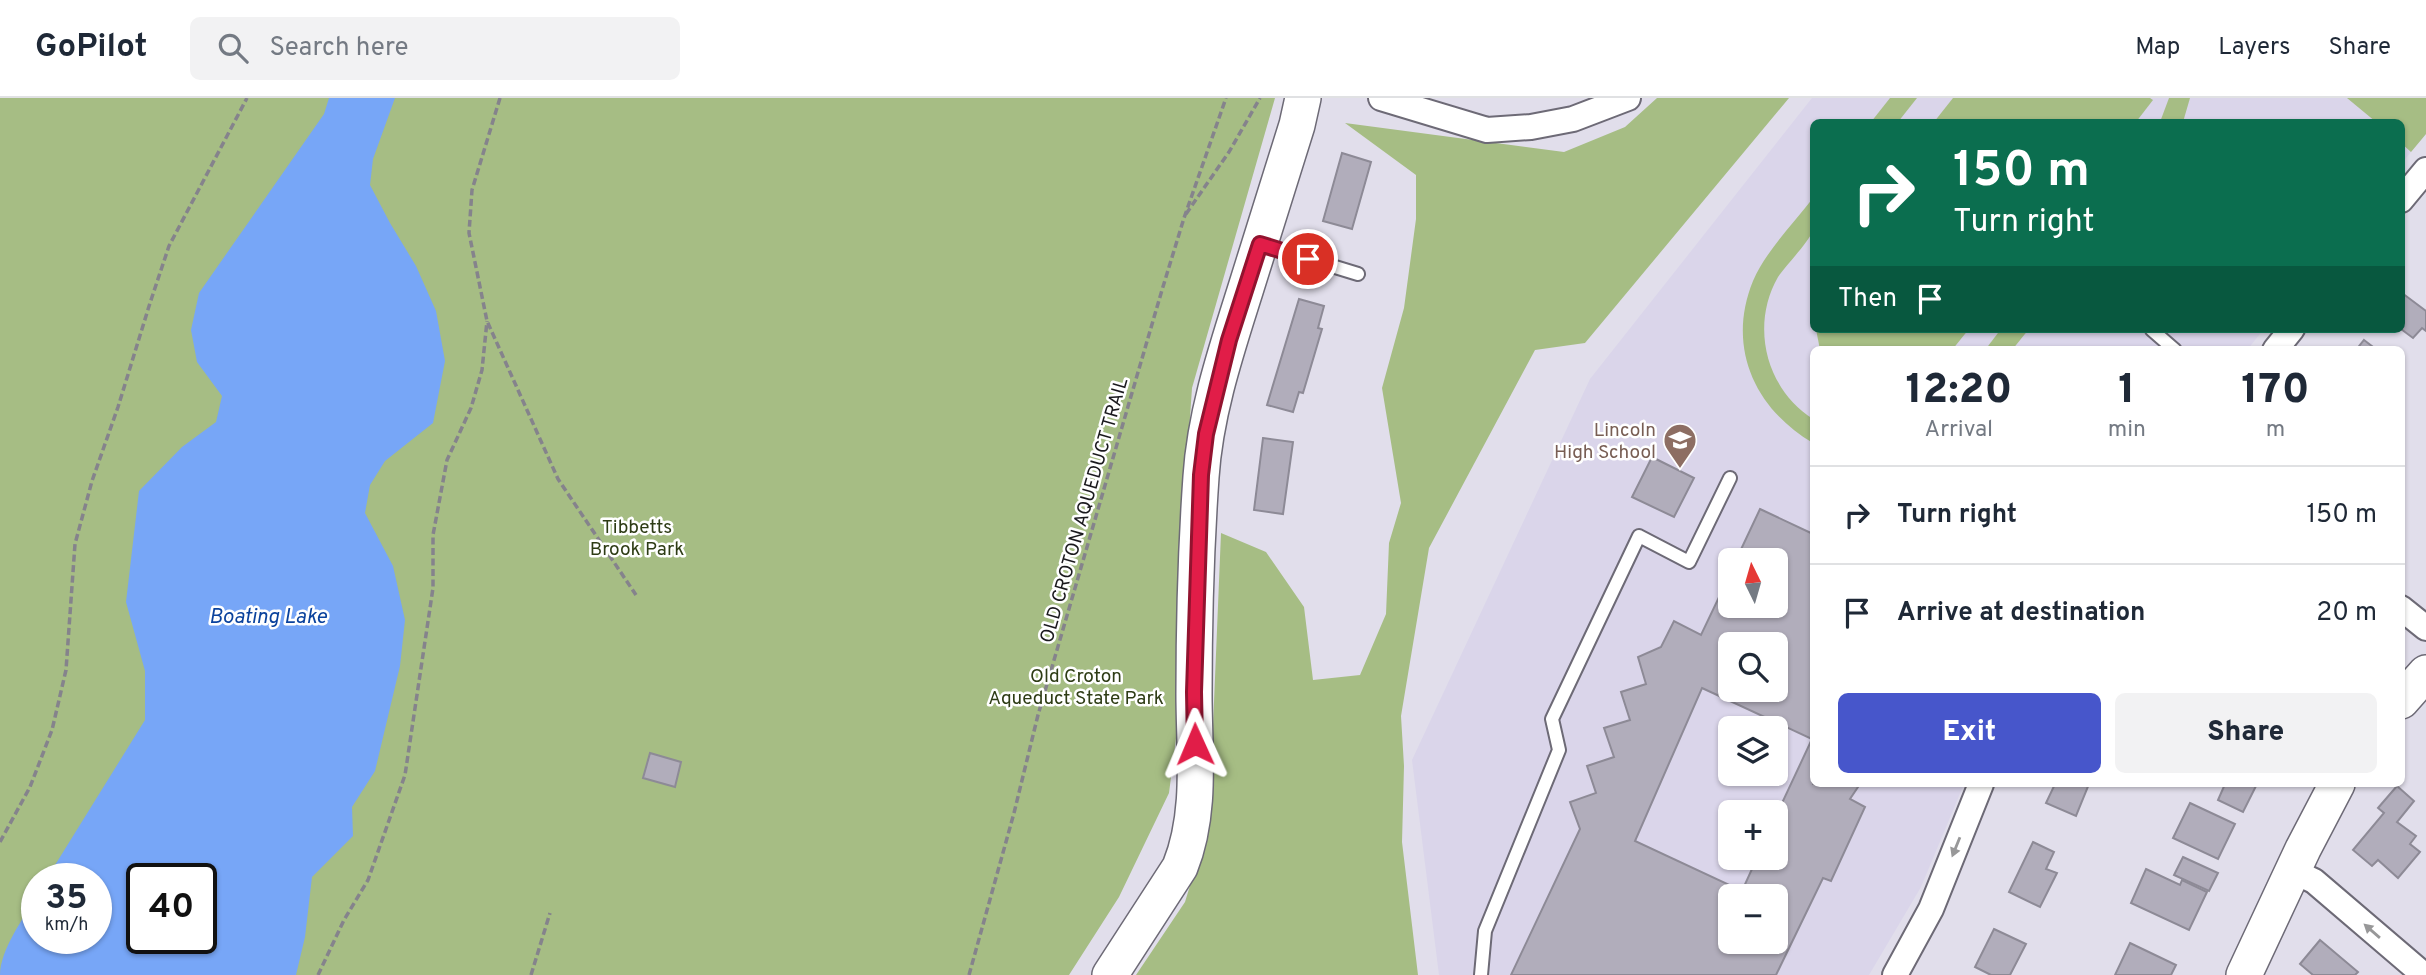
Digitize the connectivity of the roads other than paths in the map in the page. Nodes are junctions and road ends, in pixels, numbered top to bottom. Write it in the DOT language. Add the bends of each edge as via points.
graph roads {
  1 [pos="1303,98"];
  2 [pos="1381,98"];
  3 [pos="1628,98"];
  4 [pos="2426,170"];
  5 [pos="2405,195"];
  6 [pos="1260,244"];
  7 [pos="1357,274"];
  8 [pos="2155,333"];
  9 [pos="2170,346"];
  10 [pos="1730,478"];
  11 [pos="2405,611"];
  12 [pos="2426,628"];
  13 [pos="2426,673"];
  14 [pos="2405,697"];
  15 [pos="1980,787"];
  16 [pos="2335,787"];
  17 [pos="2292,871"];
  18 [pos="1110,975"];
  19 [pos="1481,975"];
  20 [pos="1895,975"];
  21 [pos="2244,975"];
  22 [pos="2424,975"];
  1 -- 6 [label="street"];
  2 -- 3 [label="street" via="1487,130 1573,120"];
  4 -- 5 [label="street"];
  6 -- 7 [label="lane"];
  6 -- 18 [label="street" via="1229,340 1202,465 1195,770 1186,851"];
  8 -- 9 [label="lane"];
  10 -- 19 [label="lane" via="1689,562 1639,536 1552,719 1559,750 1485,931"];
  11 -- 12 [label="street"];
  13 -- 14 [label="street"];
  15 -- 20 [label="street, one-way" via="1931,909"];
  16 -- 17 [label="street"];
  17 -- 21 [label="street"];
  22 -- 17 [label="street, one-way" via="2314,881"];
}
